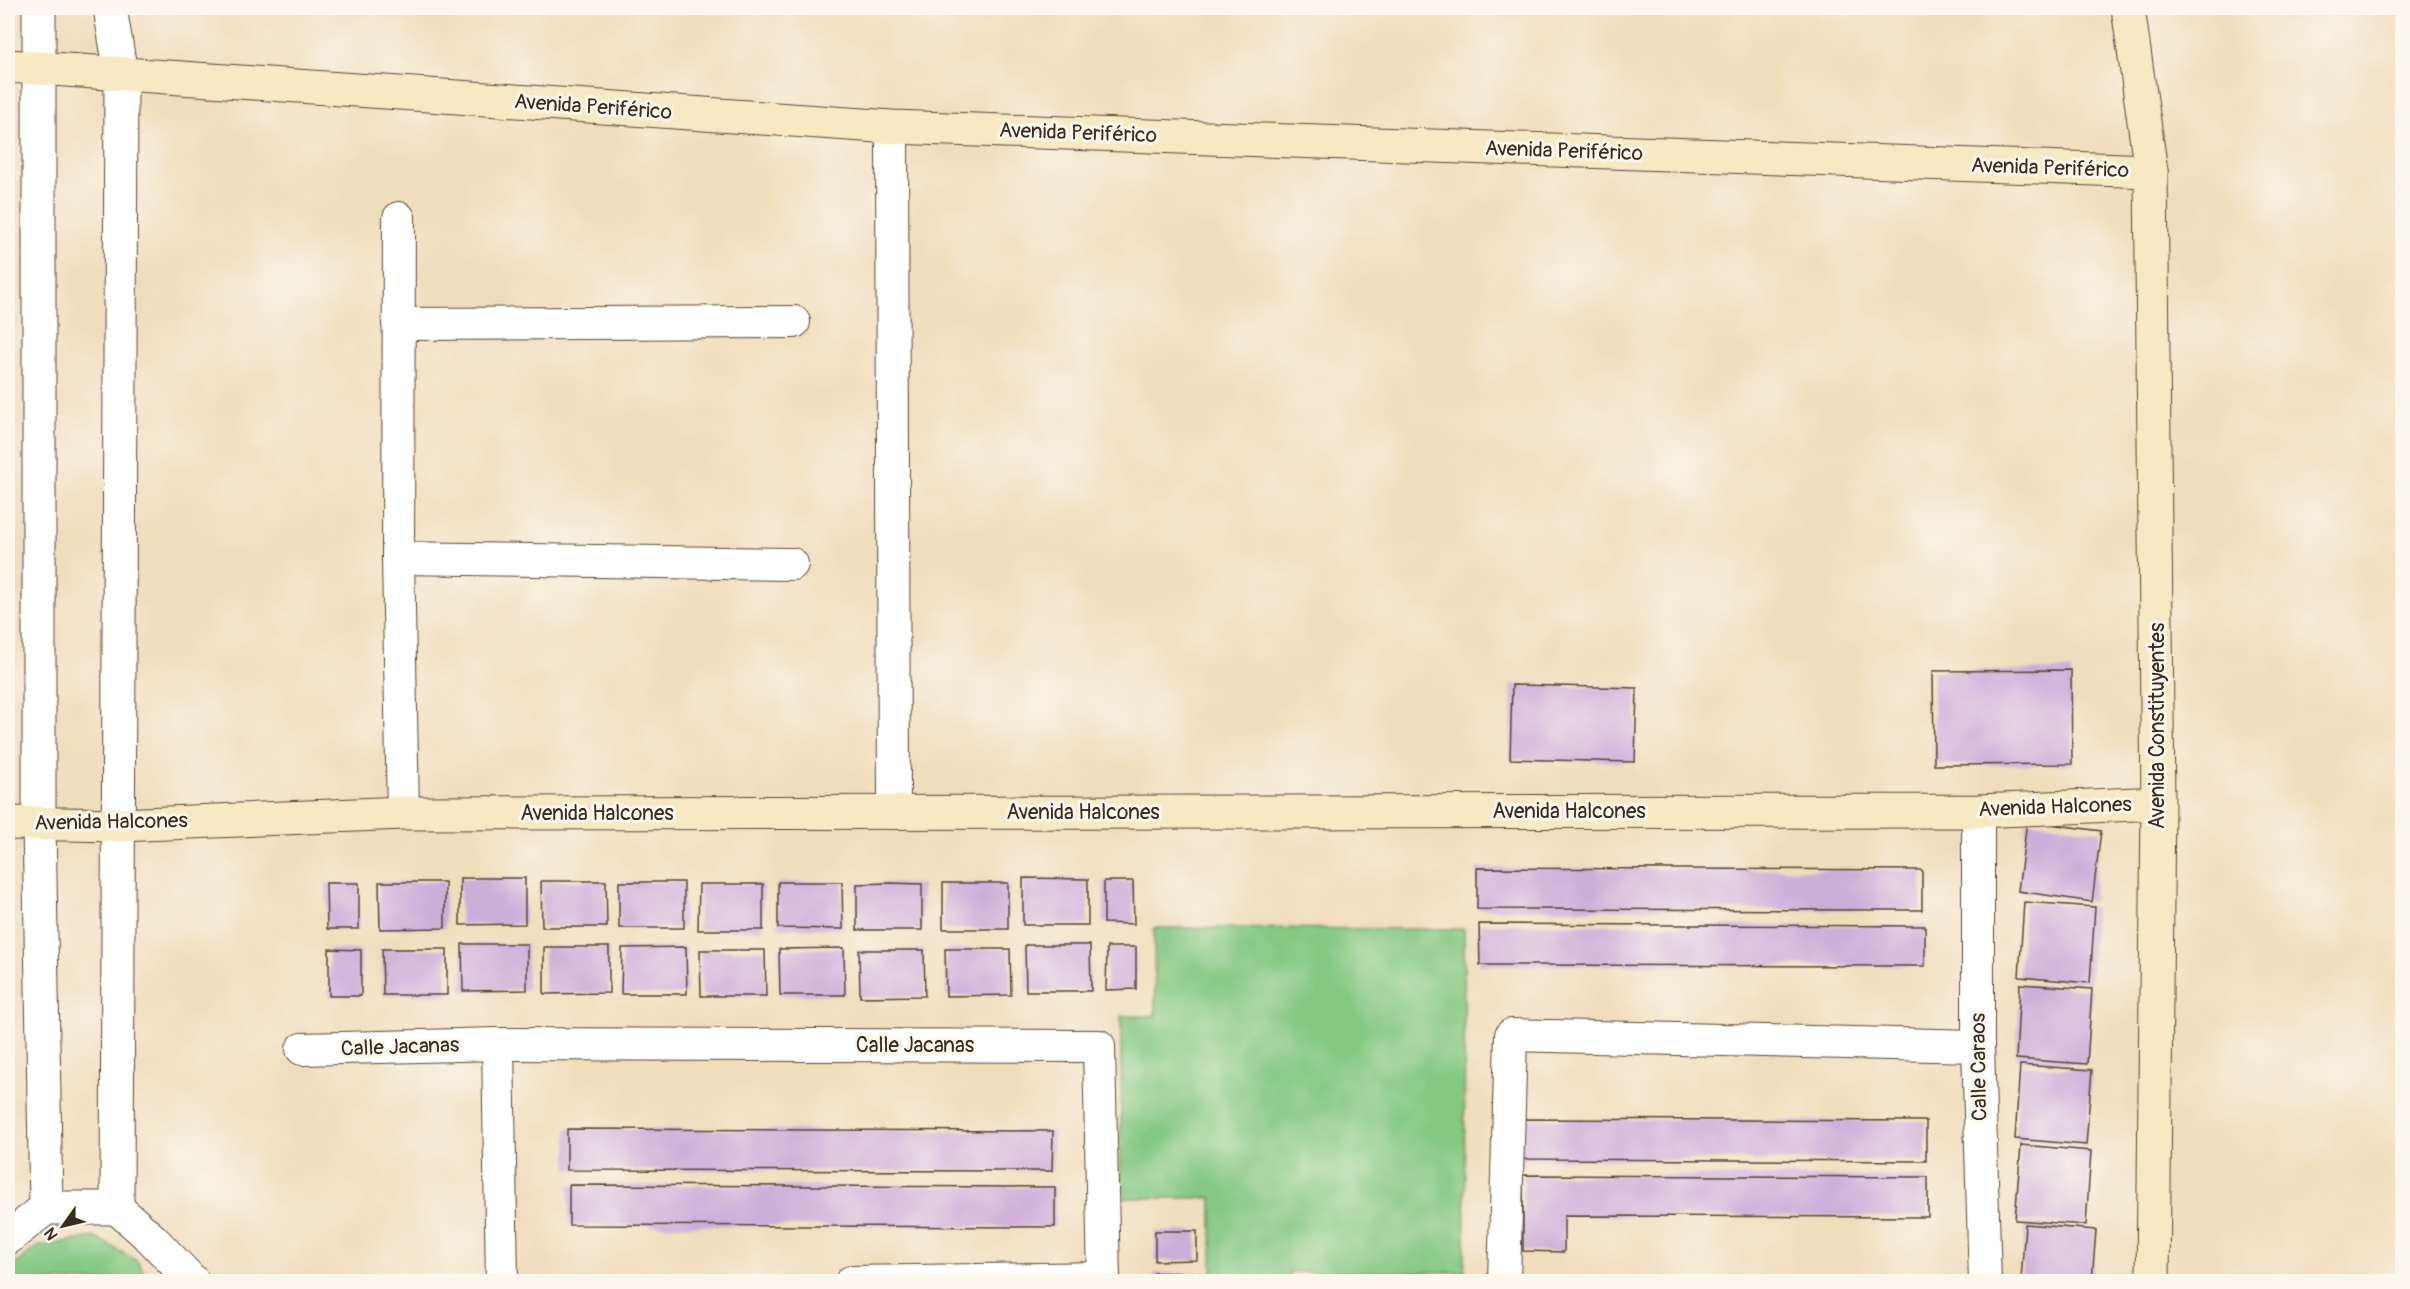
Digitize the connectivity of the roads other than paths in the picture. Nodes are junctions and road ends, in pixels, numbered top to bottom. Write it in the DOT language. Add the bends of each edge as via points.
graph roads {
  1 [pos="39,8"];
  2 [pos="110,8"];
  3 [pos="2128,8"];
  4 [pos="23,67"];
  5 [pos="121,74"];
  6 [pos="892,127"];
  7 [pos="2151,171"];
  8 [pos="399,218"];
  9 [pos="794,322"];
  10 [pos="398,324"];
  11 [pos="398,558"];
  12 [pos="792,564"];
  13 [pos="2158,803"];
  14 [pos="1978,811"];
  15 [pos="403,813"];
  16 [pos="894,813"];
  17 [pos="8,823"];
  18 [pos="39,823"];
  19 [pos="120,825"];
  20 [pos="498,1044"];
  21 [pos="1978,1046"];
  22 [pos="302,1049"];
  23 [pos="46,1208"];
  24 [pos="117,1208"];
  25 [pos="8,1238"];
  26 [pos="1104,1280"];
  27 [pos="193,1281"];
  28 [pos="502,1281"];
  29 [pos="851,1281"];
  30 [pos="1504,1281"];
  31 [pos="1985,1281"];
  32 [pos="2154,1281"];
  1 -- 4 [label="street"];
  2 -- 5 [label="street"];
  3 -- 7 [label="main road, Avenida Constituyentes"];
  4 -- 5 [label="main road, Avenida Periférico"];
  4 -- 18 [label="street"];
  5 -- 6 [label="main road, Avenida Periférico"];
  5 -- 19 [label="street"];
  6 -- 7 [label="main road, Avenida Periférico"];
  6 -- 16 [label="street"];
  7 -- 13 [label="main road, Avenida Constituyentes"];
  8 -- 10 [label="street"];
  9 -- 10 [label="street"];
  10 -- 11 [label="street"];
  11 -- 12 [label="street"];
  11 -- 15 [label="street"];
  13 -- 14 [label="main road, Avenida Halcones"];
  13 -- 32 [label="main road, Avenida Constituyentes"];
  14 -- 16 [label="main road, Avenida Halcones"];
  14 -- 21 [label="street, Calle Caraos"];
  15 -- 16 [label="main road, Avenida Halcones"];
  15 -- 19 [label="main road, Avenida Halcones"];
  17 -- 18 [label="main road, Avenida Halcones"];
  18 -- 19 [label="main road, Avenida Halcones"];
  18 -- 23 [label="street"];
  19 -- 24 [label="street"];
  20 -- 22 [label="street, Calle Jacanas"];
  20 -- 26 [label="street, Calle Jacanas" via="1099,1046"];
  20 -- 28 [label="street"];
  21 -- 30 [label="street" via="1511,1035"];
  21 -- 31 [label="street, Calle Caraos"];
  23 -- 24 [label="street"];
  23 -- 25 [label="street"];
  24 -- 27 [label="street"];
  26 -- 29 [label="street, Calle Jacanas"];
}
